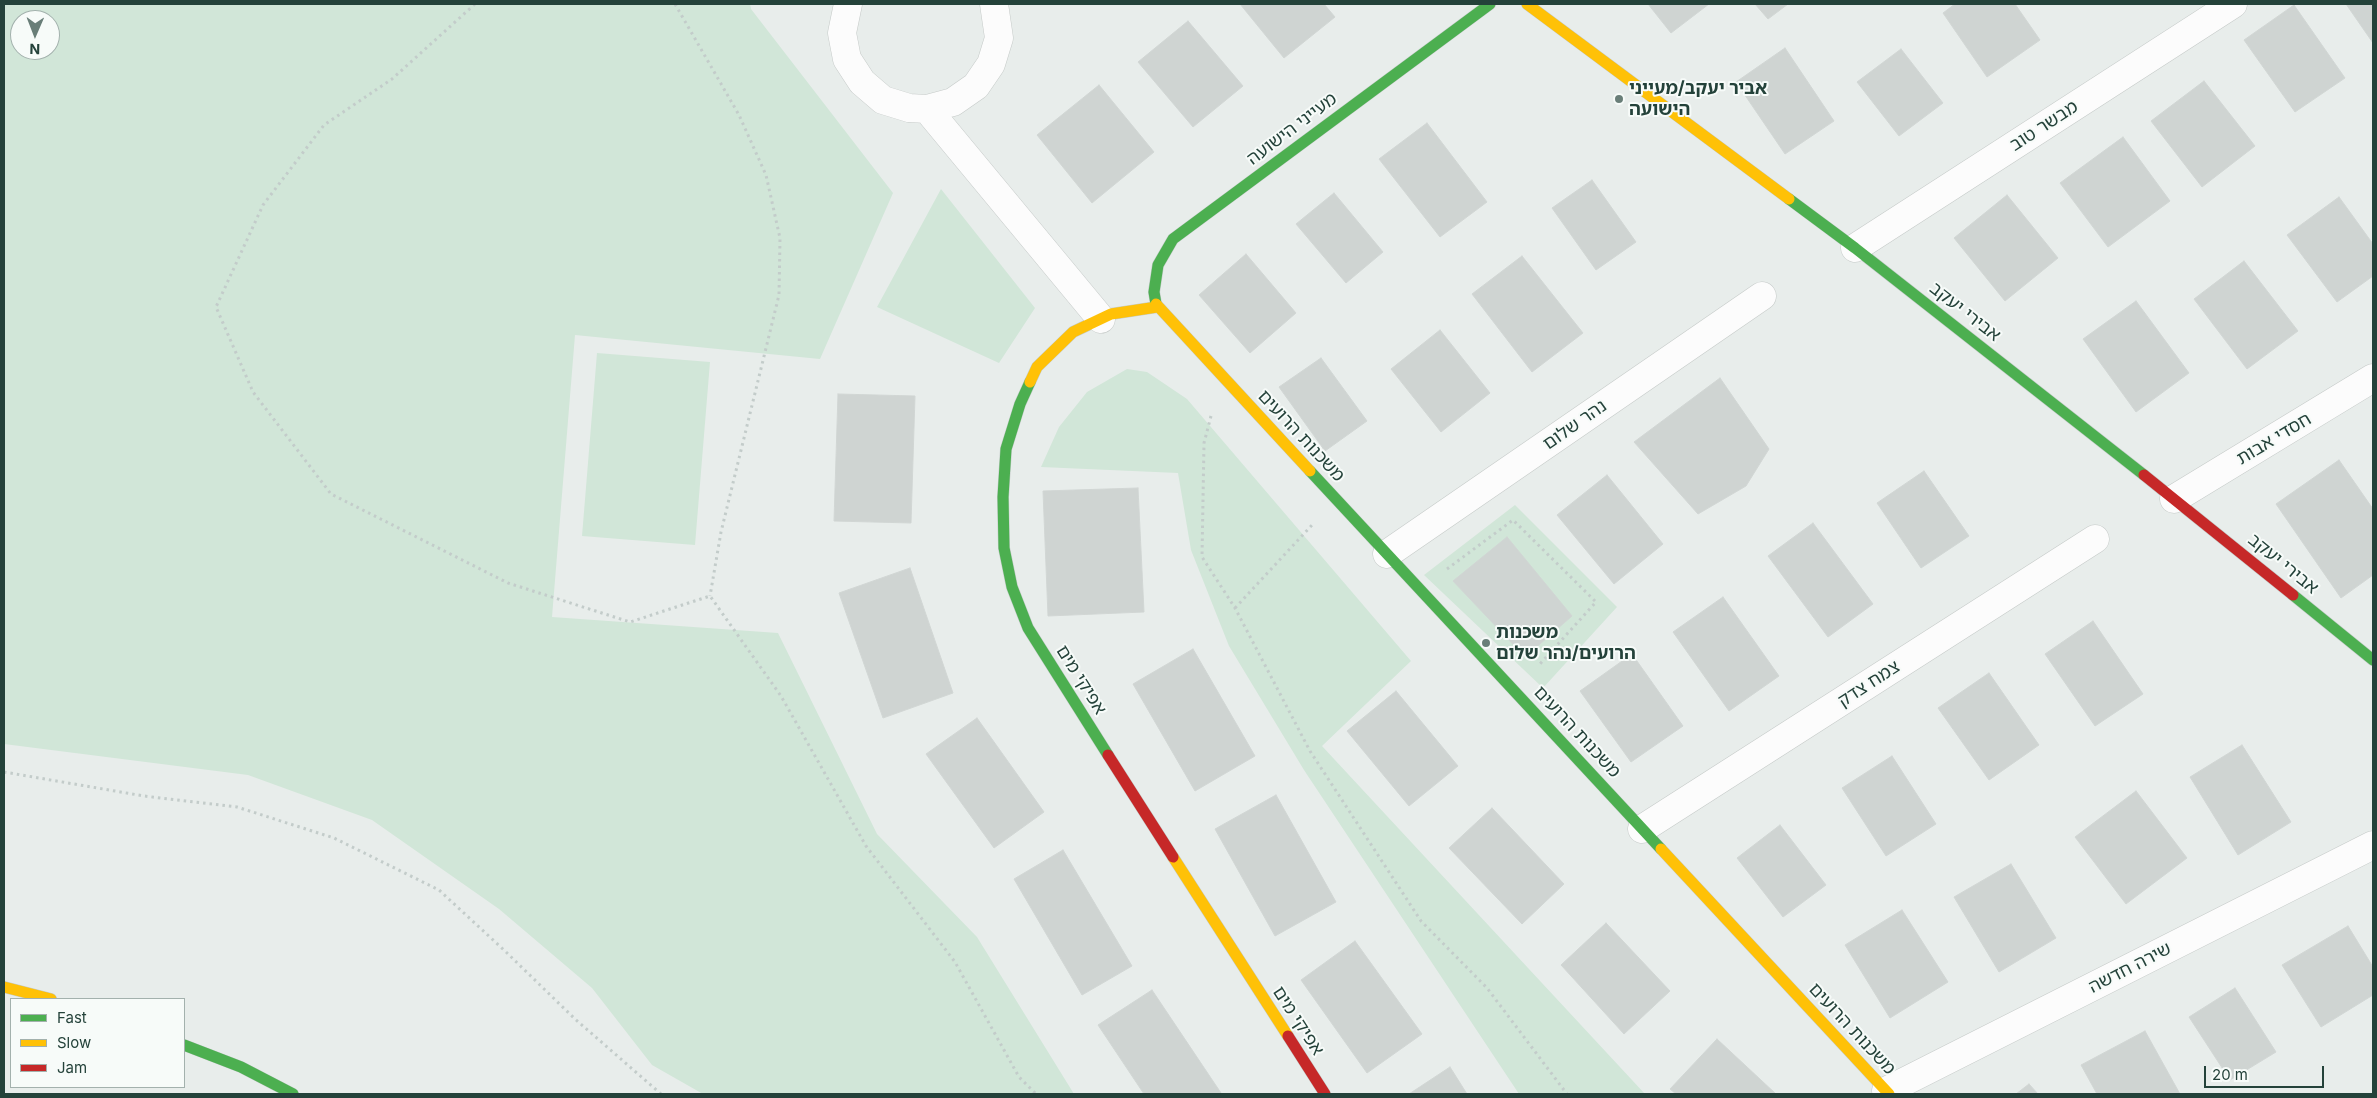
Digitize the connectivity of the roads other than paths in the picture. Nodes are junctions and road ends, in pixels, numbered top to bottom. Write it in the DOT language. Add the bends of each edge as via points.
graph roads {
  1 [pos="994,4"];
  2 [pos="1490,4"];
  3 [pos="1527,4"];
  4 [pos="2233,4"];
  5 [pos="845,5"];
  6 [pos="927,109"];
  7 [pos="1855,248"];
  8 [pos="1762,296"];
  9 [pos="1157,307"];
  10 [pos="1101,319"];
  11 [pos="2373,378"];
  12 [pos="2174,499"];
  13 [pos="2095,539"];
  14 [pos="1387,554"];
  15 [pos="2373,660"];
  16 [pos="1642,829"];
  17 [pos="2373,845"];
  18 [pos="4,986"];
  19 [pos="47,998"];
  20 [pos="185,1045"];
  21 [pos="1888,1093"];
  22 [pos="293,1094"];
  23 [pos="1325,1094"];
  1 -- 6 [label="street" via="999,38 991,64 976,86 953,102"];
  2 -- 9 [label="street, מעייני הישועה" via="1173,239 1158,264 1154,292"];
  3 -- 7 [label="street, אבירי יעקב"];
  4 -- 7 [label="street, מבשר טוב"];
  5 -- 6 [label="street" via="842,33 847,60 862,82 883,100 909,108"];
  6 -- 10 [label="street"];
  7 -- 12 [label="street, אבירי יעקב"];
  8 -- 14 [label="street, נהר שלום"];
  9 -- 10 [label="street, אפיקי מים" via="1111,314"];
  9 -- 14 [label="street, משכנות הרועים"];
  10 -- 23 [label="street, אפיקי מים" via="1073,332 1037,367 1020,404 1006,449 1003,498 1004,548 1012,587 1028,628 1064,688"];
  11 -- 12 [label="street, חסדי אבות"];
  12 -- 15 [label="street, אבירי יעקב"];
  13 -- 16 [label="street, צמח צדק"];
  14 -- 16 [label="street, משכנות הרועים"];
  16 -- 21 [label="street, משכנות הרועים"];
  17 -- 21 [label="street, שירה חדשה"];
  18 -- 19 [label="street"];
  20 -- 22 [label="street" via="241,1067"];
}
